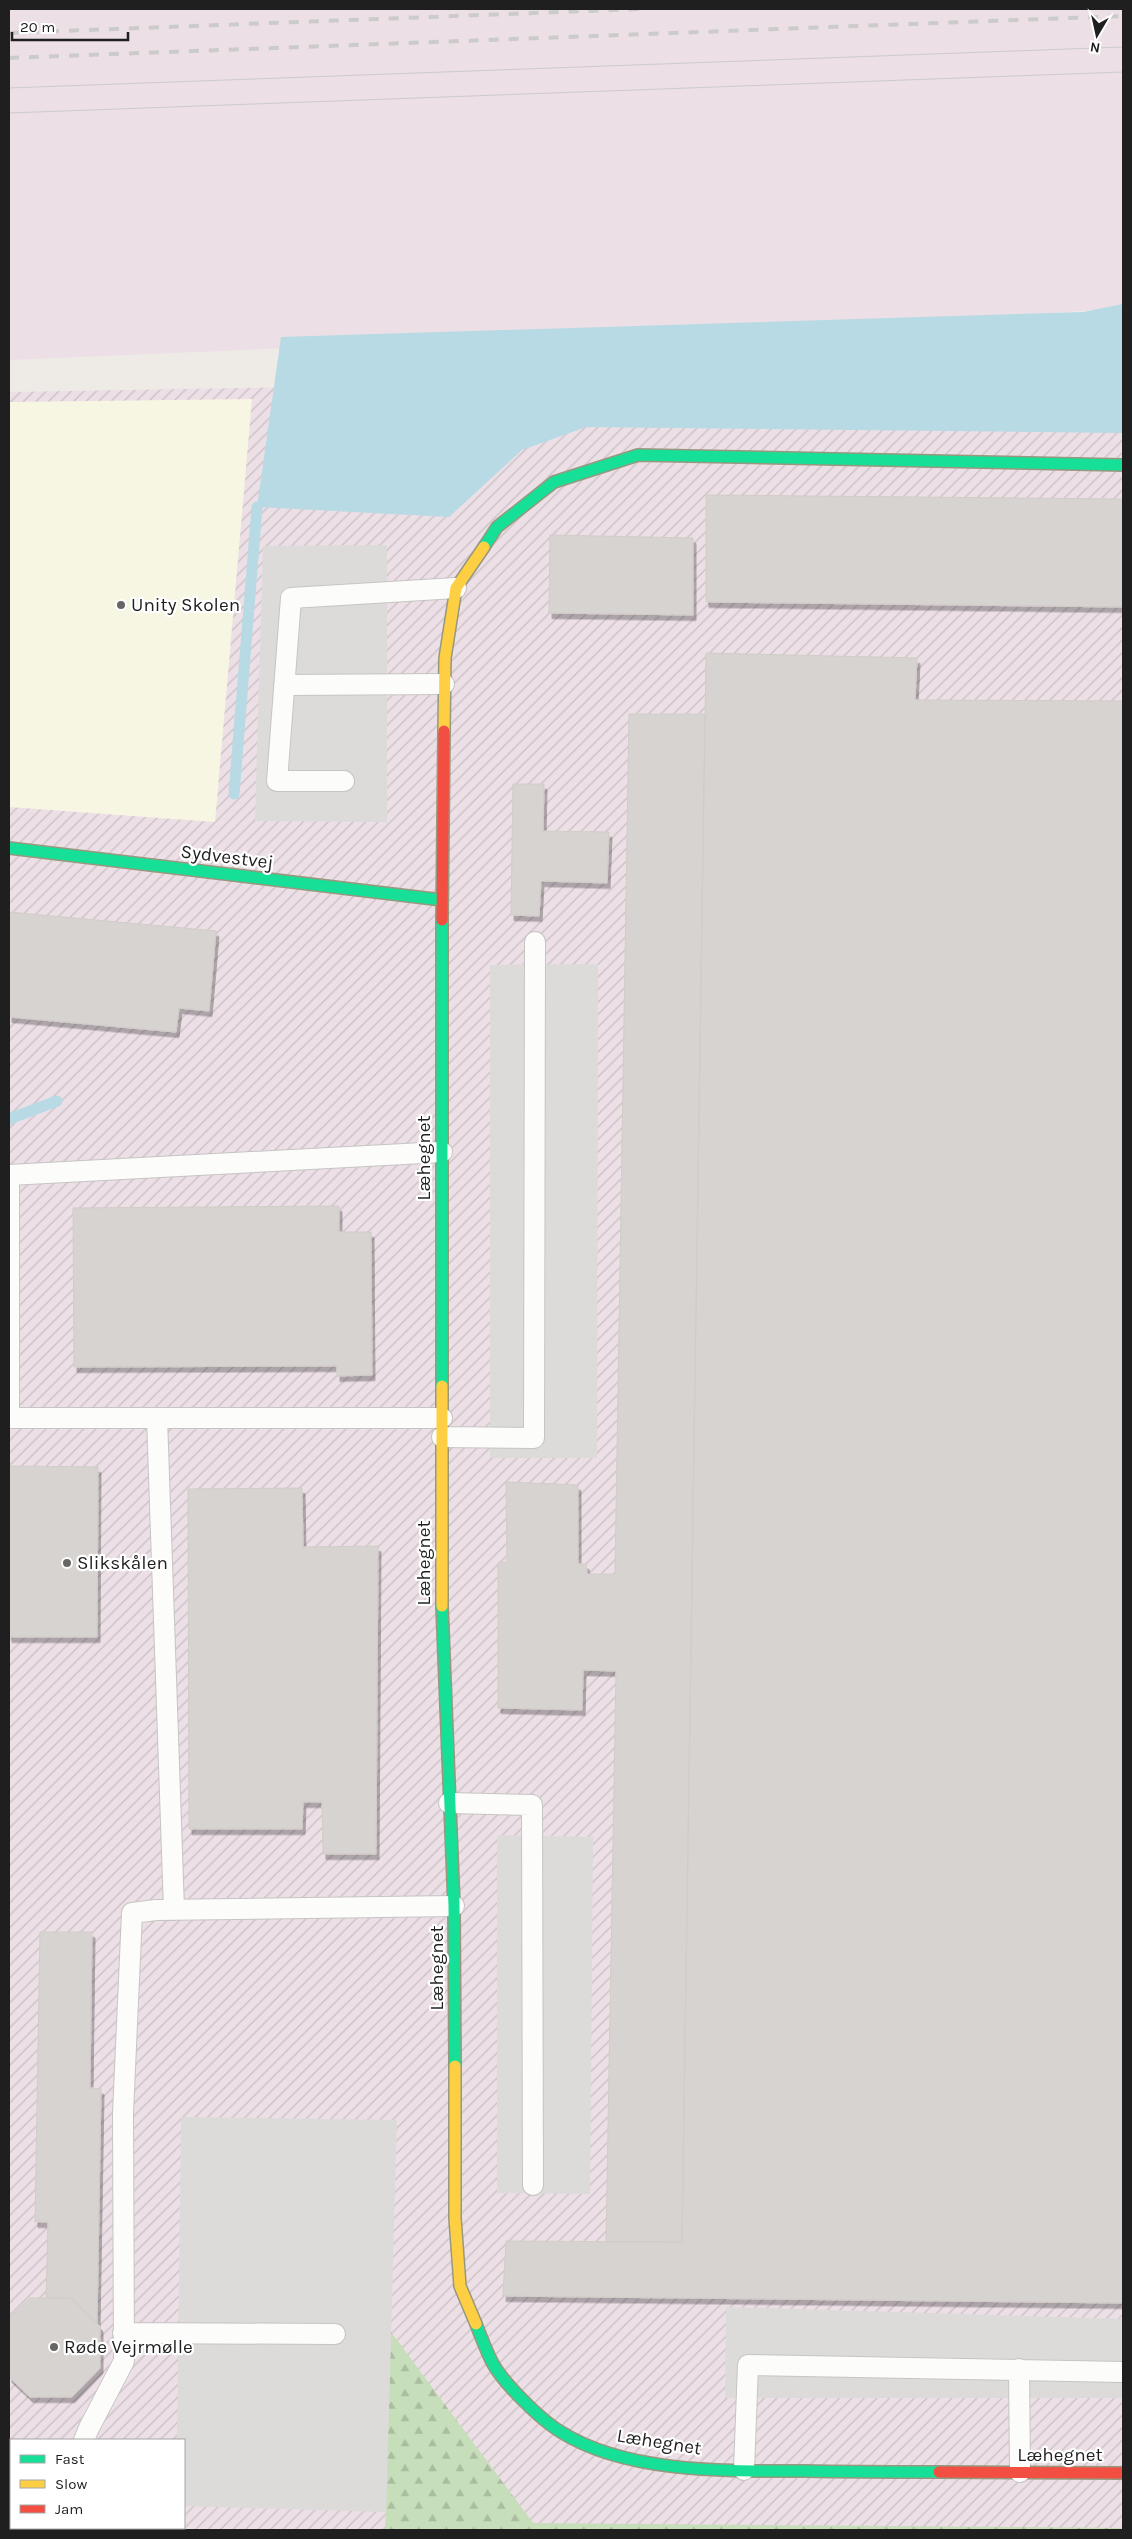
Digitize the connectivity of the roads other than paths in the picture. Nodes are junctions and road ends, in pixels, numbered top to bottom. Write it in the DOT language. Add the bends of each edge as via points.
graph roads {
  1 [pos="1123,465"];
  2 [pos="456,588"];
  3 [pos="284,684"];
  4 [pos="444,684"];
  5 [pos="344,781"];
  6 [pos="9,848"];
  7 [pos="442,900"];
  8 [pos="535,942"];
  9 [pos="442,1152"];
  10 [pos="158,1418"];
  11 [pos="442,1427"];
  12 [pos="449,1804"];
  13 [pos="454,1906"];
  14 [pos="174,1910"];
  15 [pos="533,2185"];
  16 [pos="123,2333"];
  17 [pos="334,2334"];
  18 [pos="1019,2369"];
  19 [pos="1123,2372"];
  20 [pos="84,2439"];
  21 [pos="744,2470"];
  22 [pos="1020,2472"];
  23 [pos="1123,2473"];
  1 -- 2 [label="street" via="638,455 554,482 497,527"];
  2 -- 3 [label="lane" via="291,598"];
  2 -- 4 [label="street, Læhegnet"];
  3 -- 4 [label="lane"];
  3 -- 5 [label="lane" via="277,781"];
  4 -- 7 [label="street, Læhegnet"];
  6 -- 7 [label="street, Sydvestvej"];
  7 -- 9 [label="street, Læhegnet"];
  8 -- 11 [label="lane" via="534,1438"];
  9 -- 10 [label="lane" via="9,1174 9,1418"];
  9 -- 11 [label="street, Læhegnet"];
  10 -- 11 [label="lane"];
  10 -- 14 [label="lane"];
  11 -- 12 [label="street, Læhegnet" via="442,1649"];
  12 -- 13 [label="street, Læhegnet"];
  12 -- 15 [label="lane" via="532,1805"];
  13 -- 14 [label="lane"];
  13 -- 21 [label="street, Læhegnet" via="455,2218 460,2286 493,2364 524,2401 561,2432 596,2449 636,2460"];
  14 -- 16 [label="lane" via="132,1913 123,2113"];
  16 -- 17 [label="lane"];
  16 -- 20 [label="lane" via="124,2361"];
  18 -- 19 [label="lane"];
  18 -- 21 [label="lane" via="748,2365"];
  18 -- 22 [label="lane"];
  21 -- 22 [label="street, Læhegnet"];
  22 -- 23 [label="street, Læhegnet"];
}
